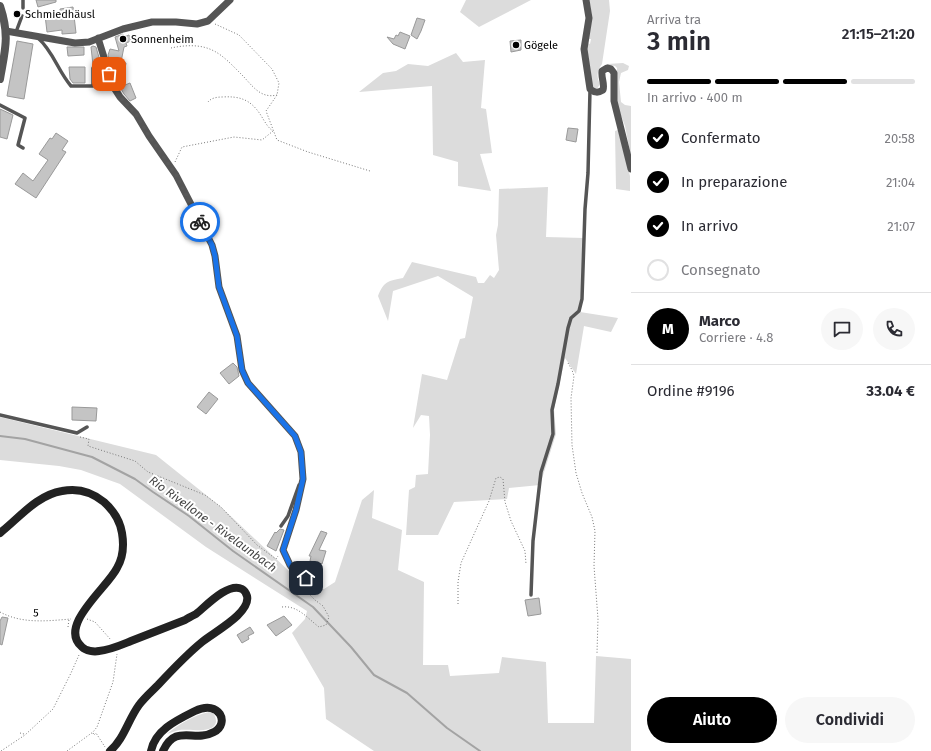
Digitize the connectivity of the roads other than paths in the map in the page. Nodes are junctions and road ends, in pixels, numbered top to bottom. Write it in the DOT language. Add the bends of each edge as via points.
graph roads {
  1 [pos="23,0"];
  2 [pos="230,0"];
  3 [pos="586,0"];
  4 [pos="0,6"];
  5 [pos="23,8"];
  6 [pos="22,16"];
  7 [pos="6,31"];
  8 [pos="15,33"];
  9 [pos="36,37"];
  10 [pos="98,38"];
  11 [pos="92,68"];
  12 [pos="0,79"];
  13 [pos="590,89"];
  14 [pos="0,105"];
  15 [pos="23,148"];
  16 [pos="631,169"];
  17 [pos="0,415"];
  18 [pos="87,427"];
  19 [pos="303,479"];
  20 [pos="281,526"];
  21 [pos="0,533"];
  22 [pos="306,578"];
  23 [pos="531,595"];
  24 [pos="108,750"];
  25 [pos="151,751"];
  26 [pos="163,751"];
  1 -- 5 [label="lane"];
  2 -- 10 [label="street" via="208,21 197,24 152,22"];
  3 -- 13 [label="street" via="589,18 584,49"];
  4 -- 7 [label="street"];
  6 -- 8 [label="lane"];
  7 -- 8 [label="street"];
  7 -- 12 [label="street"];
  8 -- 9 [label="street"];
  9 -- 10 [label="street" via="75,43 90,42"];
  9 -- 11 [label="lane" via="46,44 71,86 93,86"];
  10 -- 19 [label="street" via="113,86 136,114 173,170 212,245 219,287 237,336 242,370 248,383 295,436 301,452"];
  13 -- 16 [label="street" via="594,92 603,90 602,71 607,68 614,72 614,101"];
  13 -- 23 [label="lane" via="582,299 579,311 572,318 568,328 552,410 553,434 541,472 533,540"];
  14 -- 15 [label="lane" via="25,118 18,145"];
  17 -- 18 [label="lane" via="77,433"];
  19 -- 20 [label="lane" via="298,485 288,516"];
  19 -- 22 [label="street" via="283,550 298,576"];
  21 -- 24 [label="main road" via="38,500 55,492 72,489 100,499 115,515 121,526 121,560 81,614 75,632 82,648 90,651 116,647 185,620 226,590 234,587 245,591 247,604 242,611 202,641 176,666 140,704 120,738"];
  25 -- 26 [label="main road" via="152,743 157,736 184,717 207,707 218,711 221,722 214,732 172,738 166,743"];
}
